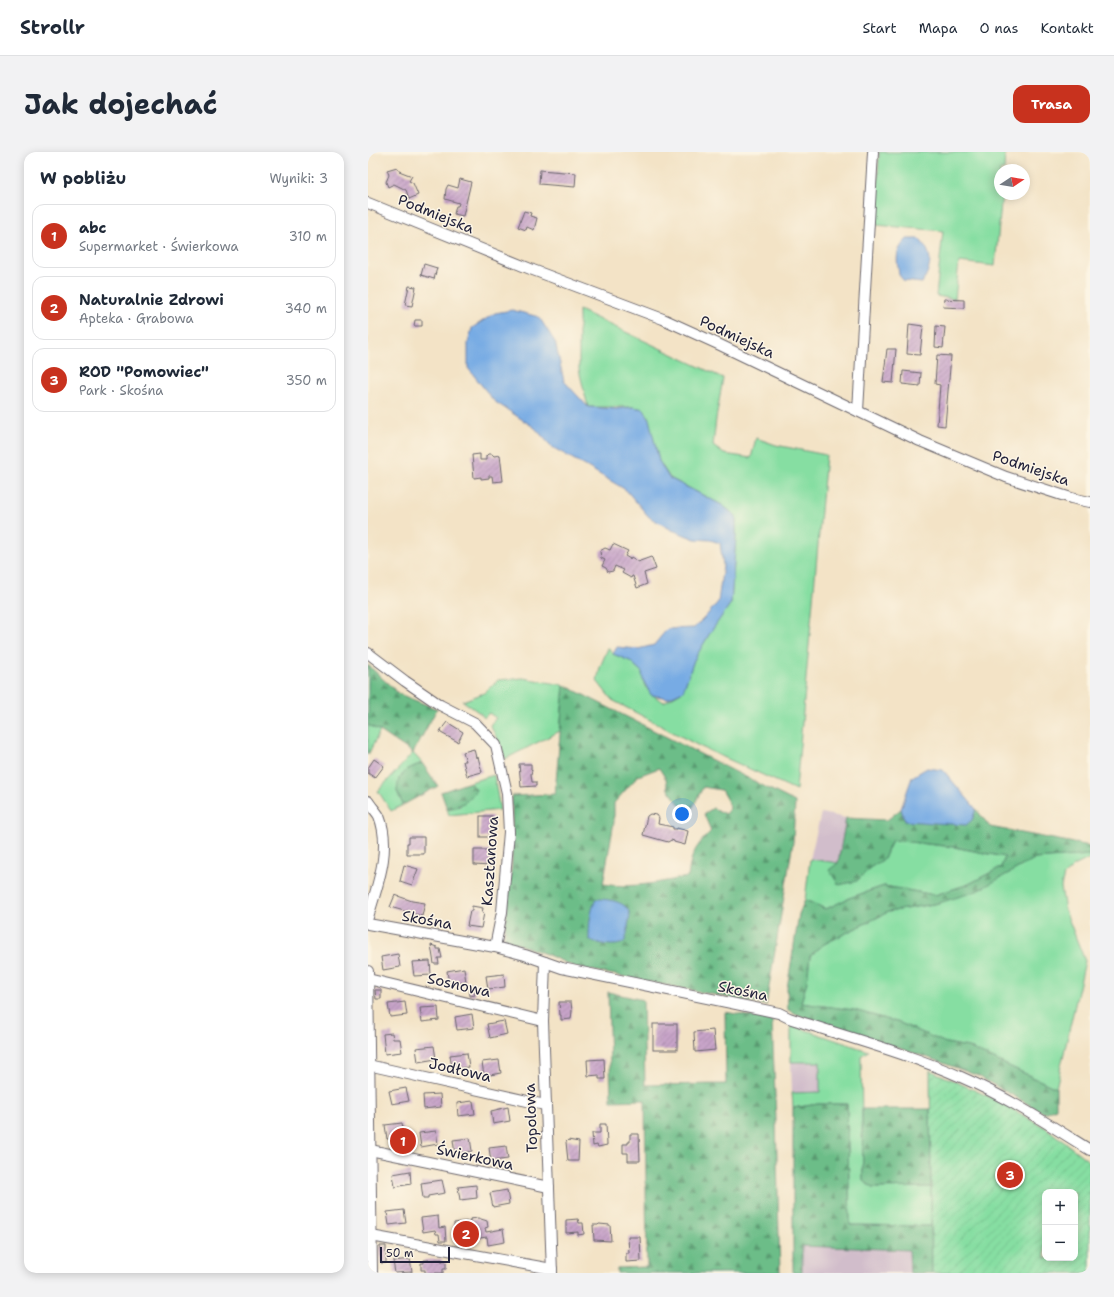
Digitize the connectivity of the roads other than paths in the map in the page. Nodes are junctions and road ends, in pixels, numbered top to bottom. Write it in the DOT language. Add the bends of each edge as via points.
graph roads {
  1 [pos="873,152"];
  2 [pos="368,203"];
  3 [pos="858,411"];
  4 [pos="1090,502"];
  5 [pos="368,653"];
  6 [pos="368,801"];
  7 [pos="368,917"];
  8 [pos="368,924"];
  9 [pos="495,947"];
  10 [pos="545,962"];
  11 [pos="368,971"];
  12 [pos="368,979"];
  13 [pos="543,1021"];
  14 [pos="368,1065"];
  15 [pos="368,1075"];
  16 [pos="545,1105"];
  17 [pos="370,1150"];
  18 [pos="1090,1150"];
  19 [pos="550,1187"];
  20 [pos="371,1236"];
  21 [pos="370,1252"];
  22 [pos="552,1271"];
  23 [pos="372,1273"];
  1 -- 3 [label="street"];
  2 -- 3 [label="street, Podmiejska" via="662,319"];
  3 -- 4 [label="street, Podmiejska" via="920,441 1006,477"];
  5 -- 9 [label="street, Kasztanowa" via="440,705 475,723 496,745 507,793 509,832 502,912"];
  6 -- 7 [label="street" via="378,816 384,839 383,860"];
  8 -- 9 [label="street, Skośna"];
  9 -- 10 [label="street, Skośna"];
  10 -- 13 [label="street, Topolowa"];
  10 -- 18 [label="street, Skośna" via="616,980 779,1013 913,1059 961,1077 1015,1103"];
  11 -- 12 [label="street"];
  12 -- 13 [label="street, Sosnowa"];
  12 -- 14 [label="street"];
  13 -- 16 [label="street, Topolowa"];
  14 -- 15 [label="street"];
  14 -- 16 [label="street, Jodłowa"];
  15 -- 17 [label="street"];
  16 -- 19 [label="street, Topolowa"];
  17 -- 19 [label="street, Świerkowa"];
  17 -- 20 [label="street"];
  19 -- 22 [label="street, Topolowa"];
  20 -- 21 [label="street"];
  20 -- 22 [label="street"];
  21 -- 23 [label="street"];
}
